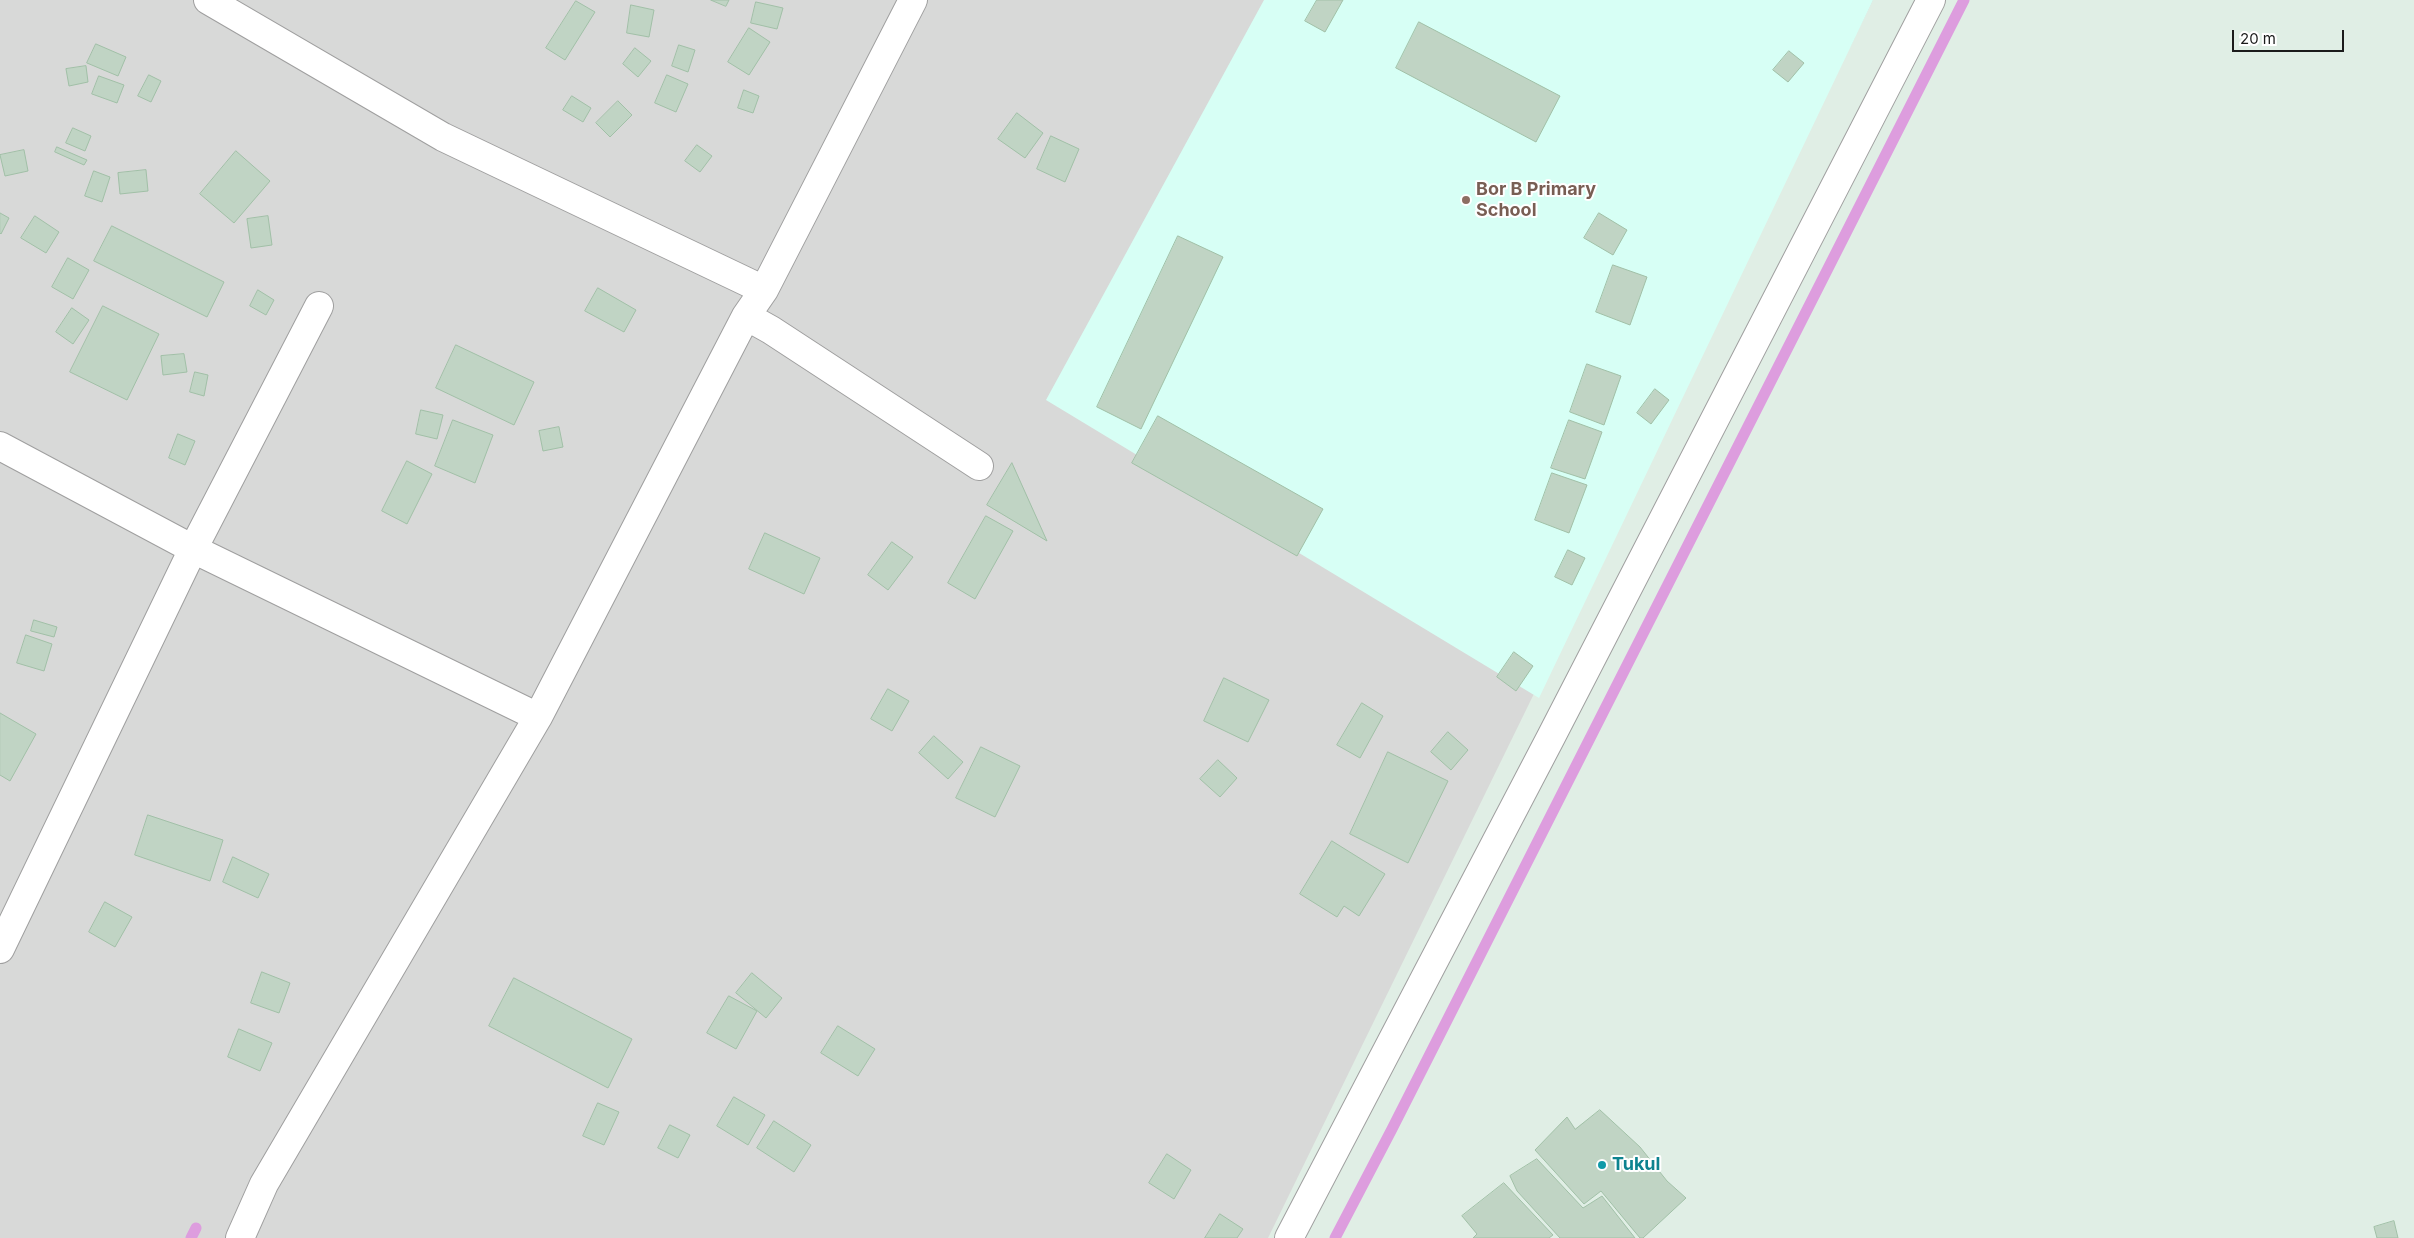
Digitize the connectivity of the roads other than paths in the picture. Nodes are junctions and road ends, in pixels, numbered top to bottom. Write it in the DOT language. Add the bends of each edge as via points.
graph roads {
  1 [pos="208,0"];
  2 [pos="913,0"];
  3 [pos="1931,0"];
  4 [pos="764,290"];
  5 [pos="319,306"];
  6 [pos="746,316"];
  7 [pos="0,446"];
  8 [pos="979,466"];
  9 [pos="193,549"];
  10 [pos="538,717"];
  11 [pos="0,949"];
  12 [pos="240,1238"];
  13 [pos="1289,1238"];
  1 -- 4 [label="street" via="443,138"];
  2 -- 4 [label="street"];
  3 -- 13 [label="street" via="1556,729"];
  4 -- 6 [label="street"];
  5 -- 9 [label="street"];
  6 -- 8 [label="street"];
  6 -- 10 [label="street"];
  7 -- 9 [label="street"];
  9 -- 10 [label="street"];
  9 -- 11 [label="street"];
  10 -- 12 [label="street" via="264,1184"];
}
